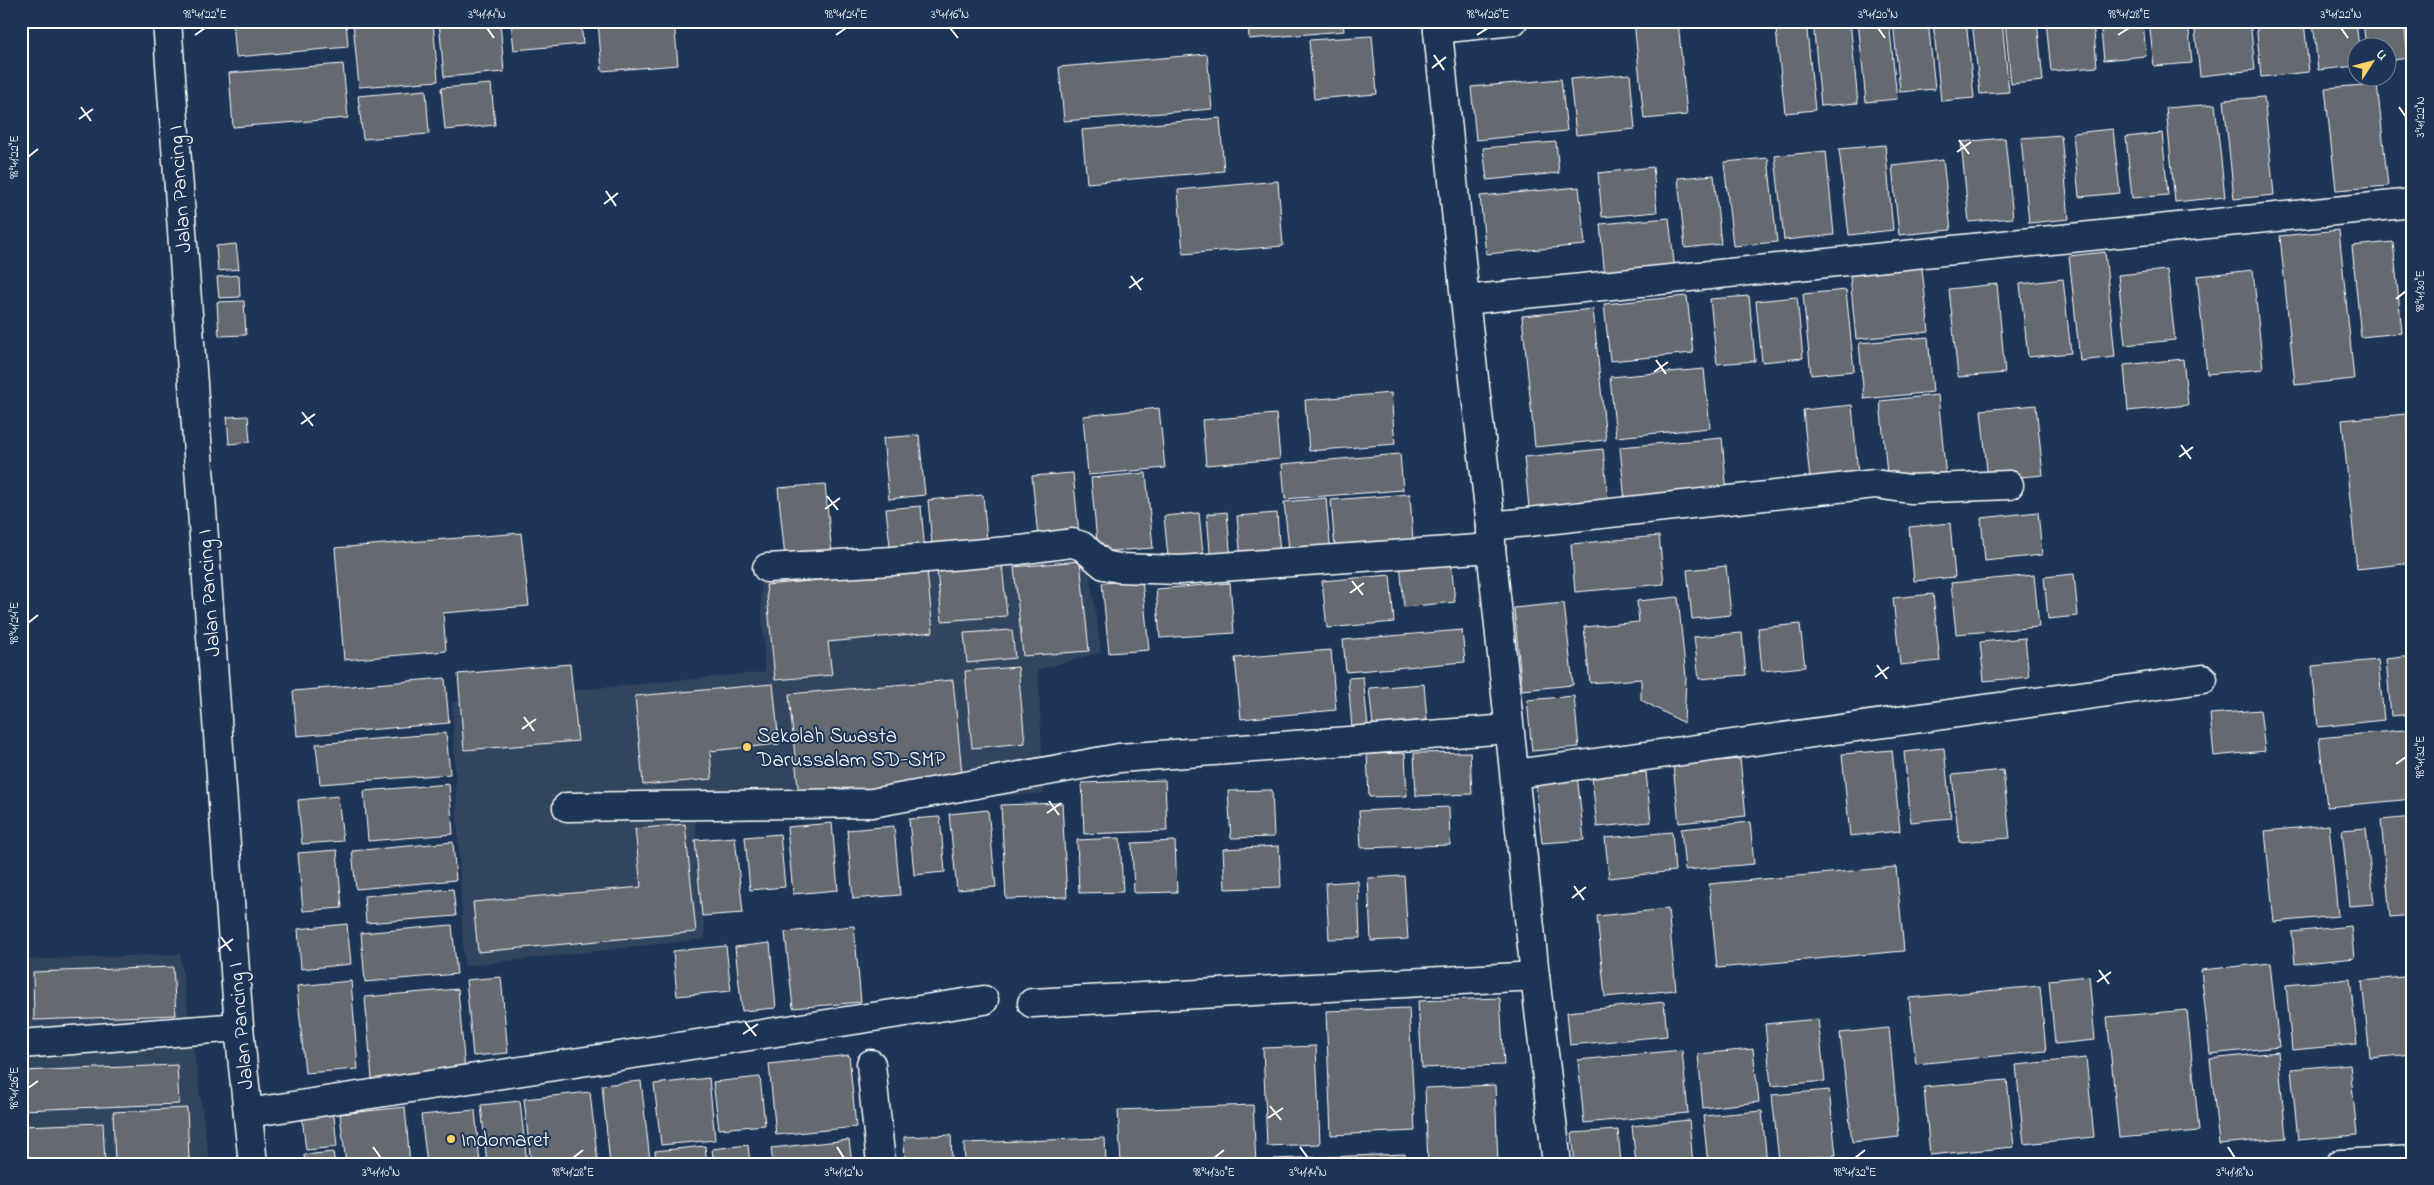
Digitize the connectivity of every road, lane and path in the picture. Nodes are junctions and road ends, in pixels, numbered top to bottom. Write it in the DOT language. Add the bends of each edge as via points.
graph roads {
  1 [pos="167,21"];
  2 [pos="1513,21"];
  3 [pos="1438,25"];
  4 [pos="2413,203"];
  5 [pos="1465,300"];
  6 [pos="2009,484"];
  7 [pos="1491,537"];
  8 [pos="767,568"];
  9 [pos="2203,679"];
  10 [pos="1509,729"];
  11 [pos="1515,774"];
  12 [pos="567,806"];
  13 [pos="1535,976"];
  14 [pos="984,1000"];
  15 [pos="1032,1003"];
  16 [pos="239,1027"];
  17 [pos="21,1044"];
  18 [pos="871,1064"];
  19 [pos="248,1114"];
  20 [pos="2413,1160"];
  21 [pos="253,1164"];
  22 [pos="881,1164"];
  23 [pos="1557,1164"];
  24 [pos="2340,1164"];
  1 -- 16 [label="street, Jalan Pancing I"];
  2 -- 3 [label="street"];
  3 -- 5 [label="street"];
  4 -- 5 [label="street"];
  5 -- 7 [label="street"];
  6 -- 7 [label="street" via="1910,490 1875,484"];
  7 -- 8 [label="street" via="1180,570 1104,565 1082,546 1072,543 892,561"];
  7 -- 10 [label="street"];
  9 -- 11 [label="street"];
  10 -- 11 [label="street"];
  10 -- 12 [label="street" via="1119,758 872,803"];
  11 -- 13 [label="street"];
  13 -- 15 [label="street"];
  13 -- 23 [label="street"];
  14 -- 19 [label="street"];
  16 -- 17 [label="street"];
  16 -- 19 [label="street, Jalan Pancing I"];
  18 -- 22 [label="street"];
  19 -- 21 [label="street, Jalan Pancing I"];
  20 -- 24 [label="street"];
}
